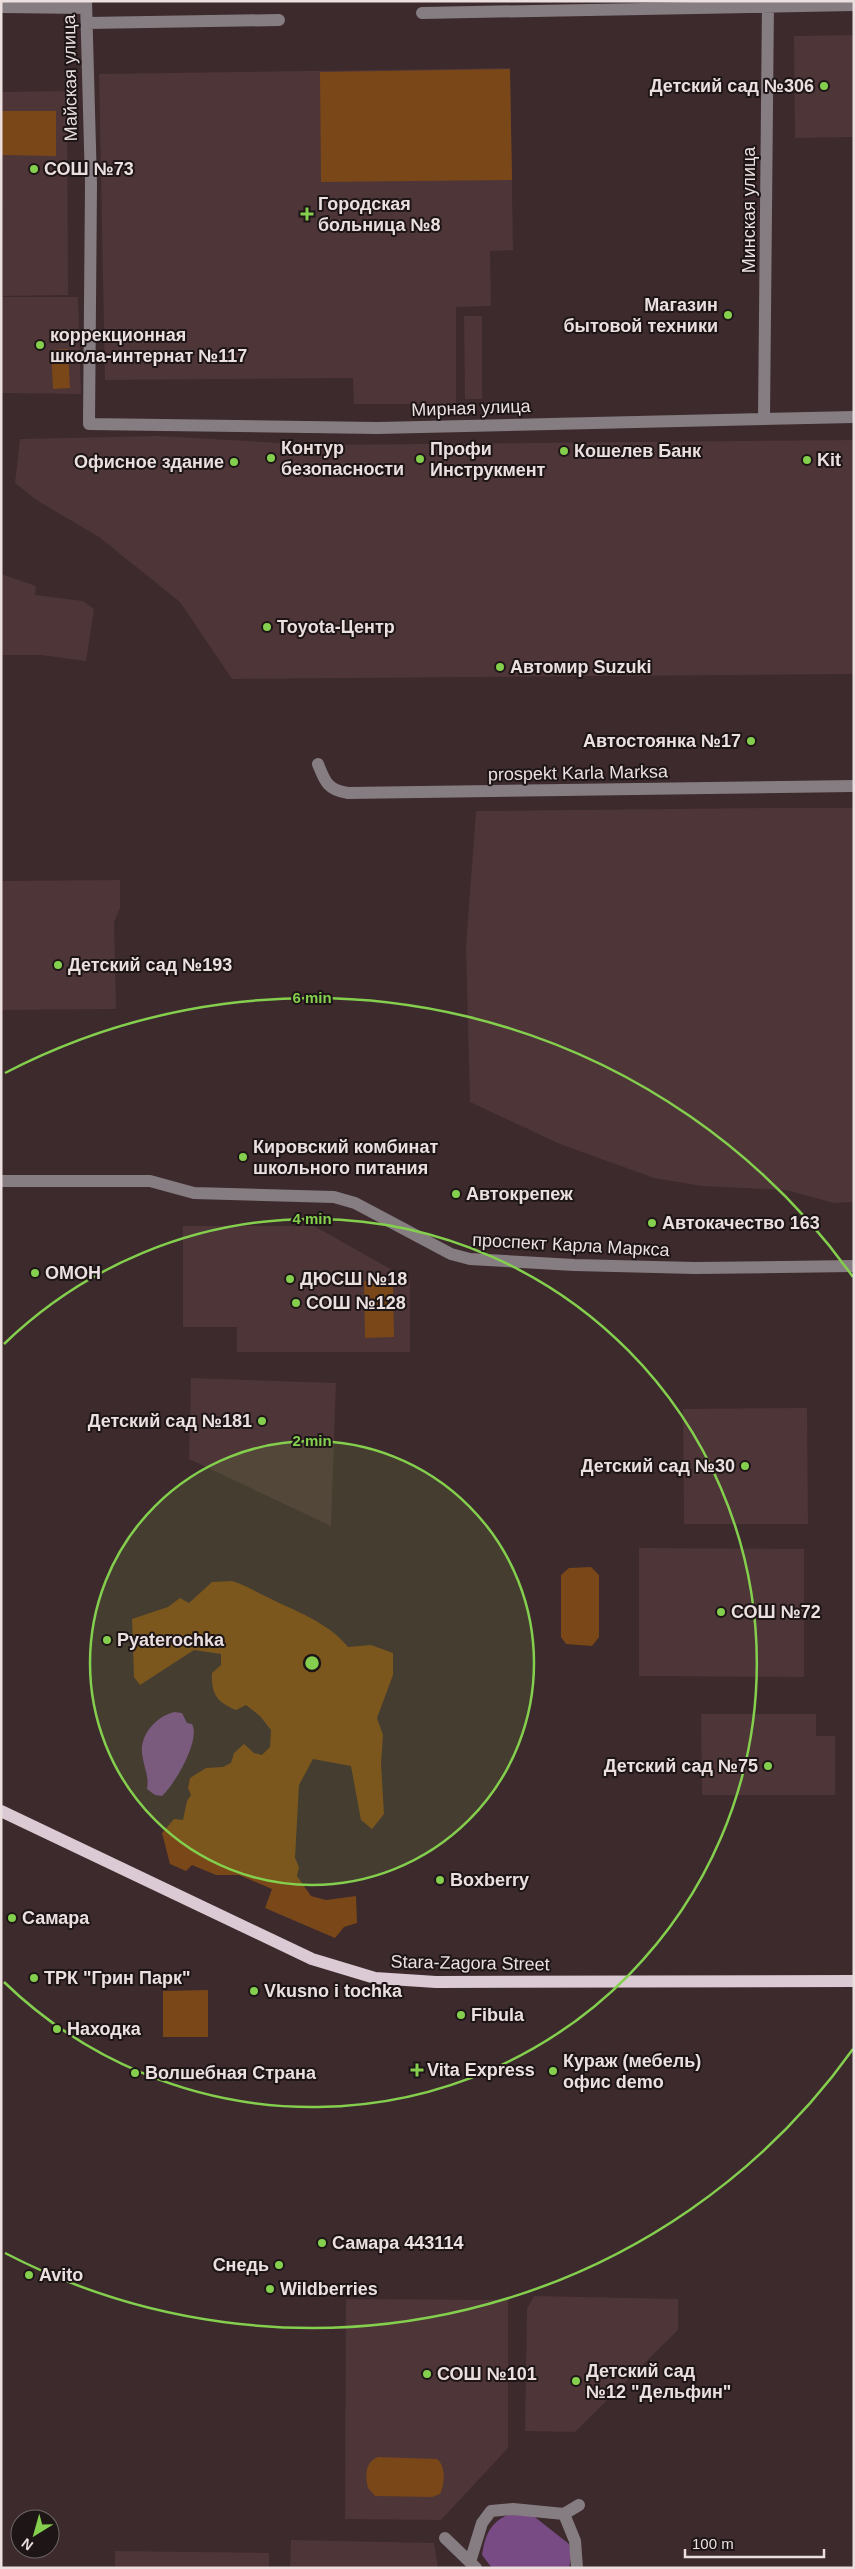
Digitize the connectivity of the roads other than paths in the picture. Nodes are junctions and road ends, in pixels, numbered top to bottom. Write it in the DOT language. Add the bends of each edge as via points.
graph roads {
  1 [pos="86,4"];
  2 [pos="768,4"];
  3 [pos="854,5"];
  4 [pos="1,7"];
  5 [pos="422,13"];
  6 [pos="279,20"];
  7 [pos="87,23"];
  8 [pos="854,417"];
  9 [pos="764,419"];
  10 [pos="89,424"];
  11 [pos="318,764"];
  12 [pos="854,786"];
  13 [pos="1,1181"];
  14 [pos="854,1266"];
  15 [pos="1,1811"];
  16 [pos="854,1981"];
  17 [pos="579,2505"];
  18 [pos="564,2514"];
  19 [pos="445,2538"];
  20 [pos="473,2565"];
  21 [pos="577,2568"];
  1 -- 4 [label="street"];
  1 -- 7 [label="street, Майская улица"];
  2 -- 3 [label="street"];
  2 -- 5 [label="street"];
  2 -- 9 [label="street, Минская улица"];
  6 -- 7 [label="street"];
  7 -- 10 [label="street, Майская улица" via="91,184"];
  8 -- 9 [label="street, Мирная улица"];
  9 -- 10 [label="street, Мирная улица" via="377,428"];
  11 -- 12 [label="street, prospekt Karla Marksa" via="324,781 336,791 348,793"];
  13 -- 14 [label="street, проспект Карла Маркса" via="150,1181 194,1193 334,1197 369,1210 451,1254 470,1259 687,1268"];
  15 -- 16 [label="main road, Stara-Zagora Street" via="287,1948 375,1978 436,1982"];
  17 -- 18 [label="street"];
  18 -- 20 [label="street" via="513,2509 491,2511 482,2523"];
  18 -- 21 [label="street" via="575,2541"];
  19 -- 20 [label="street"];
}
